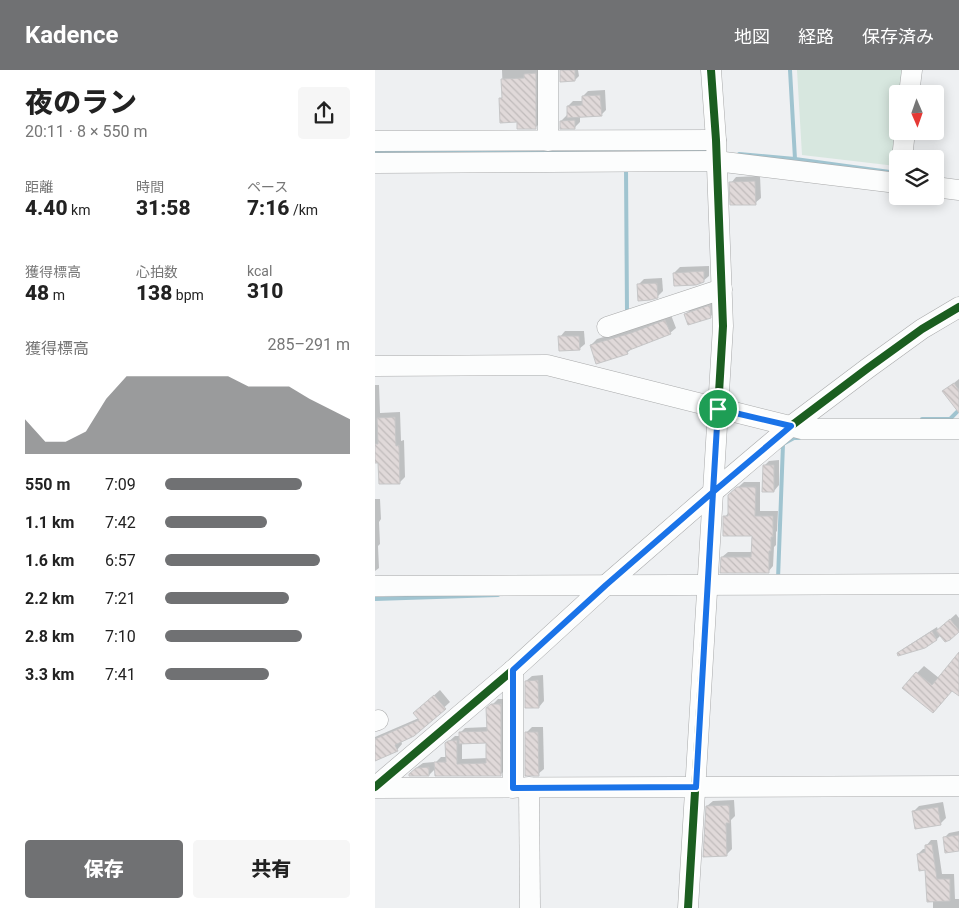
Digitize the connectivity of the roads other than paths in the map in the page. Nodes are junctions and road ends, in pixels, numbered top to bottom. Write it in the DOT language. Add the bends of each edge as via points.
graph roads {
  1 [pos="548,70"];
  2 [pos="711,70"];
  3 [pos="911,70"];
  4 [pos="910,85"];
  5 [pos="716,140"];
  6 [pos="375,141"];
  7 [pos="548,141"];
  8 [pos="716,161"];
  9 [pos="375,163"];
  10 [pos="889,182"];
  11 [pos="944,188"];
  12 [pos="959,190"];
  13 [pos="722,289"];
  14 [pos="959,308"];
  15 [pos="607,327"];
  16 [pos="375,366"];
  17 [pos="718,409"];
  18 [pos="791,426"];
  19 [pos="959,429"];
  20 [pos="713,492"];
  21 [pos="708,584"];
  22 [pos="959,584"];
  23 [pos="606,585"];
  24 [pos="375,586"];
  25 [pos="513,670"];
  26 [pos="959,786"];
  27 [pos="521,787"];
  28 [pos="696,787"];
  29 [pos="375,788"];
  30 [pos="530,908"];
  31 [pos="688,908"];
  1 -- 7 [label="street"];
  2 -- 5 [label="street"];
  3 -- 4 [label="street"];
  5 -- 7 [label="street"];
  5 -- 8 [label="street"];
  6 -- 7 [label="street"];
  8 -- 9 [label="street"];
  8 -- 10 [label="street"];
  8 -- 13 [label="street"];
  11 -- 12 [label="street"];
  13 -- 15 [label="street"];
  13 -- 17 [label="street"];
  14 -- 18 [label="street" via="922,329"];
  16 -- 17 [label="street" via="547,366"];
  17 -- 18 [label="street"];
  17 -- 20 [label="street"];
  18 -- 19 [label="street" via="802,429"];
  18 -- 20 [label="street"];
  20 -- 21 [label="street"];
  20 -- 23 [label="street"];
  21 -- 22 [label="street"];
  21 -- 23 [label="street"];
  21 -- 28 [label="street"];
  23 -- 24 [label="street"];
  23 -- 25 [label="street"];
  25 -- 27 [label="street"];
  25 -- 29 [label="street"];
  26 -- 28 [label="street"];
  27 -- 28 [label="street"];
  27 -- 29 [label="street"];
  27 -- 30 [label="street"];
  28 -- 31 [label="street"];
}
